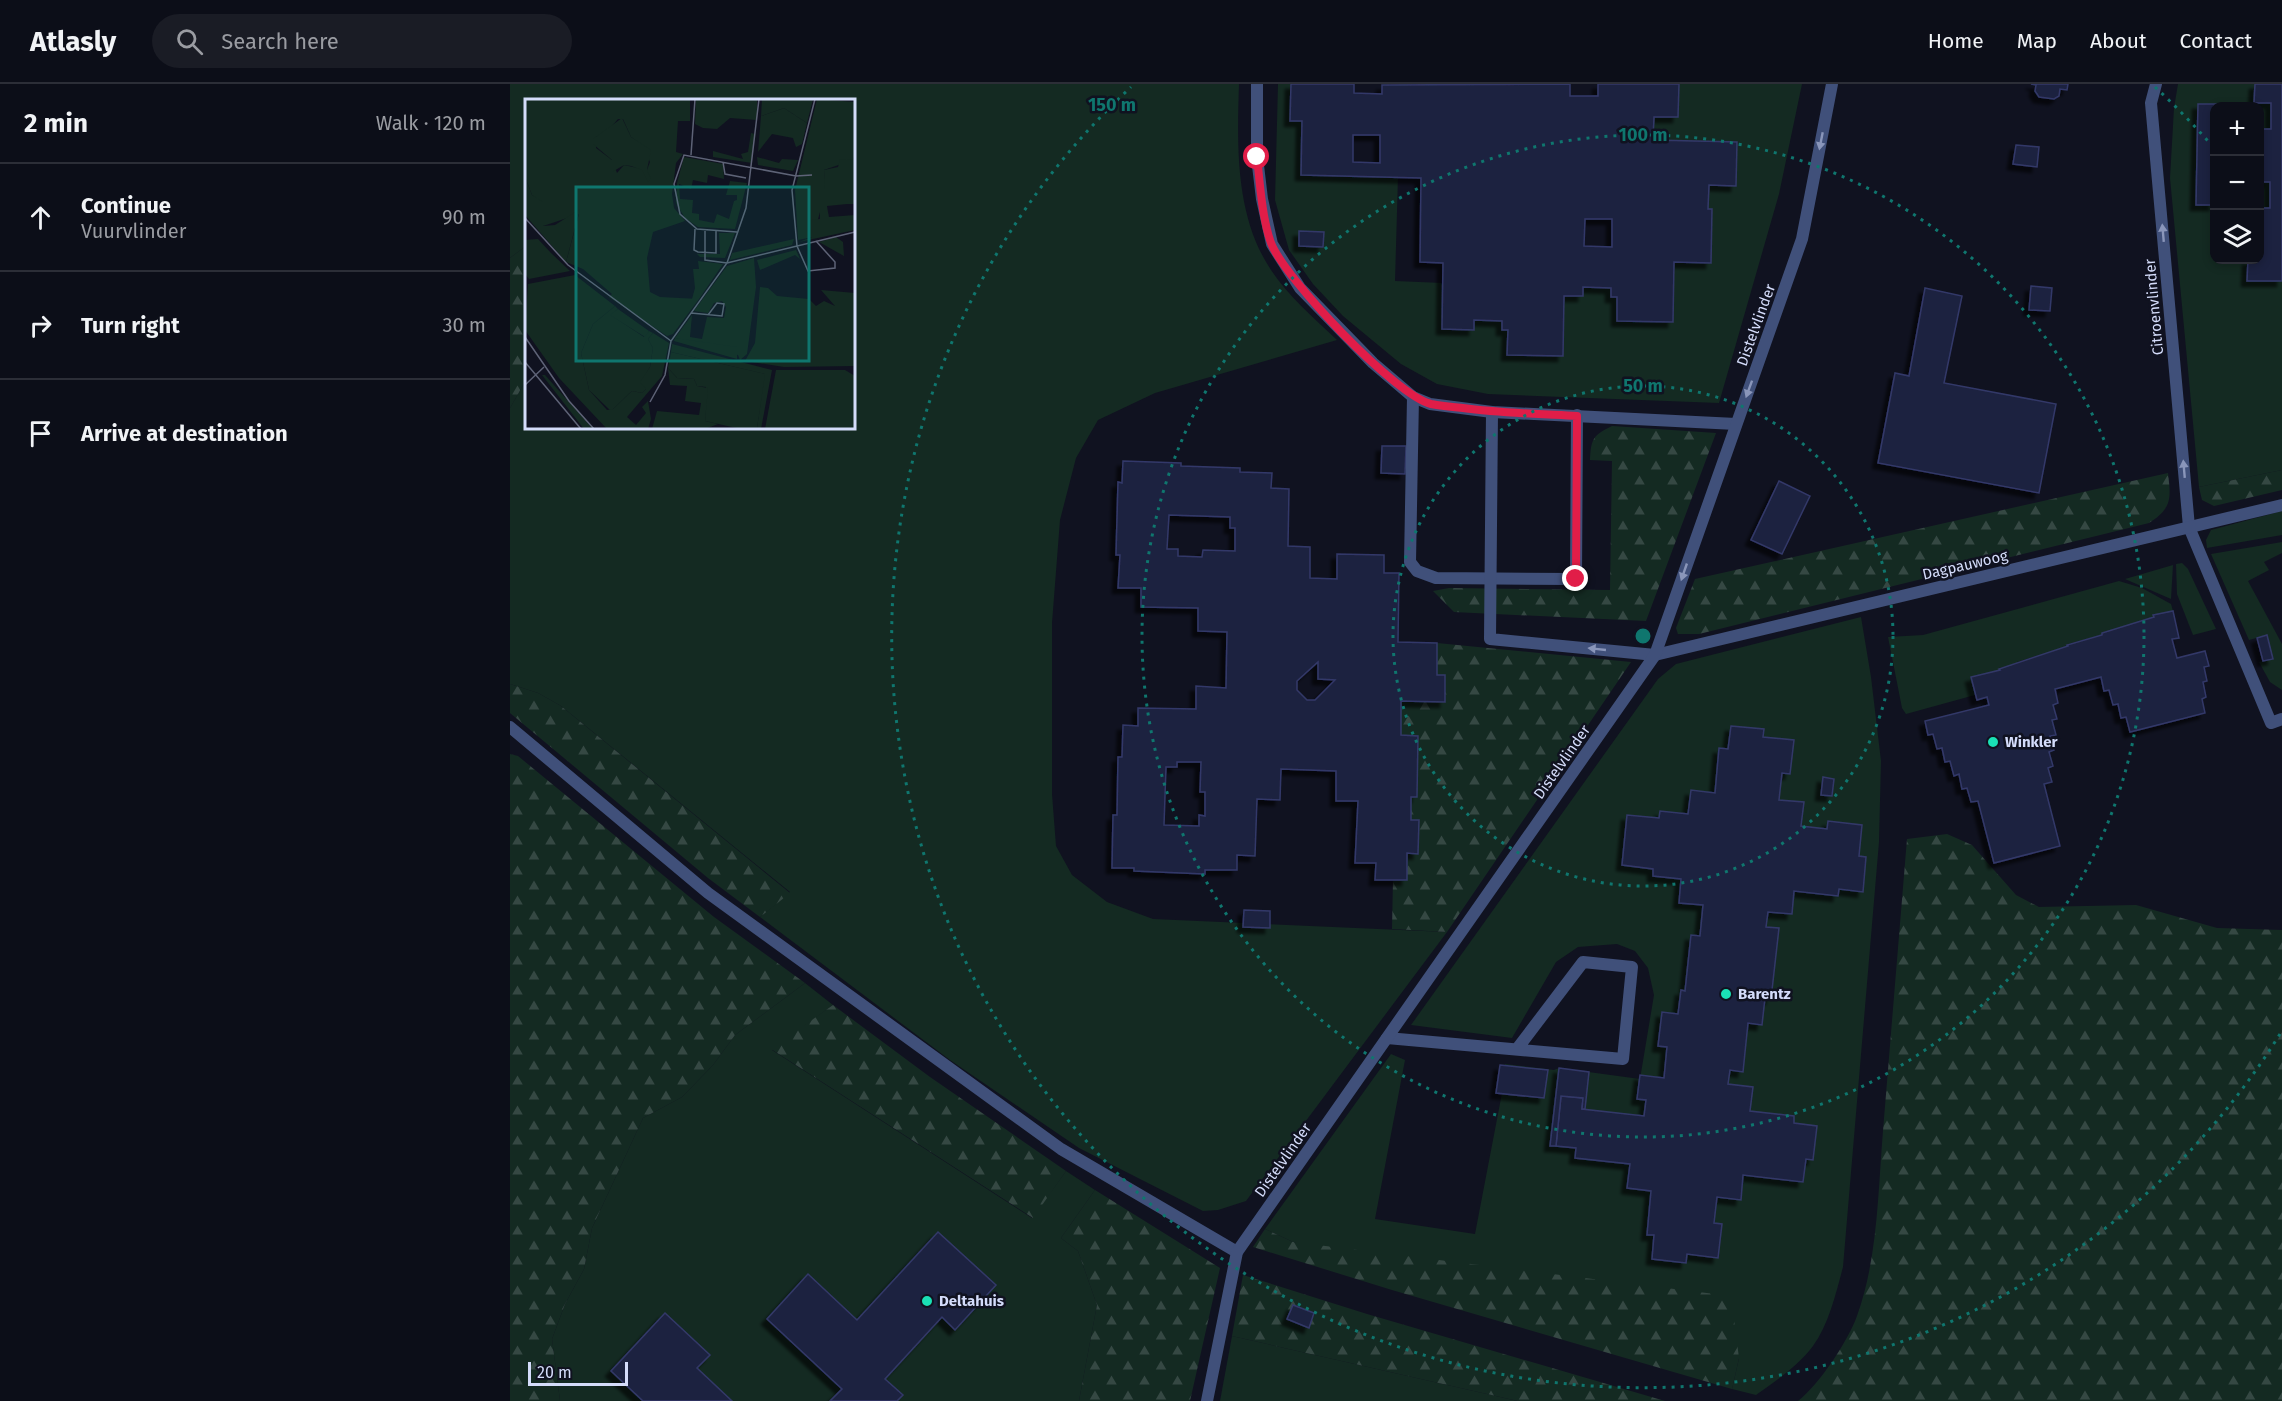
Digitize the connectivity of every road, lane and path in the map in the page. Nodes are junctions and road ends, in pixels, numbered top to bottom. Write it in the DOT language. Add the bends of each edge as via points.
graph roads {
  1 [pos="1257,84"];
  2 [pos="1832,84"];
  3 [pos="2156,84"];
  4 [pos="1413,396"];
  5 [pos="1492,412"];
  6 [pos="1577,416"];
  7 [pos="1736,424"];
  8 [pos="2282,505"];
  9 [pos="2189,527"];
  10 [pos="1490,579"];
  11 [pos="1655,655"];
  12 [pos="2282,719"];
  13 [pos="510,727"];
  14 [pos="1387,1038"];
  15 [pos="1517,1049"];
  16 [pos="1237,1252"];
  17 [pos="1207,1401"];
  1 -- 4 [label="lane" via="1257,157 1272,244 1300,288 1373,363"];
  2 -- 7 [label="lane, Distelvlinder, one-way" via="1803,239"];
  9 -- 3 [label="lane, Citroenvlinder, one-way" via="2151,103"];
  4 -- 5 [label="lane" via="1430,404"];
  4 -- 10 [label="lane" via="1410,561 1417,571 1436,578"];
  5 -- 6 [label="lane"];
  5 -- 10 [label="lane"];
  6 -- 7 [label="lane"];
  6 -- 10 [label="lane" via="1576,579"];
  7 -- 11 [label="lane, Distelvlinder, one-way"];
  8 -- 9 [label="lane, Dagpauwoog"];
  9 -- 11 [label="lane, Dagpauwoog"];
  9 -- 12 [label="lane, Citroenvlinder" via="2271,723"];
  11 -- 10 [label="lane, Dagpauwoog, one-way" via="1490,639"];
  11 -- 14 [label="lane, Distelvlinder"];
  13 -- 16 [label="lane" via="708,893 1042,1135"];
  14 -- 15 [label="lane"];
  14 -- 16 [label="lane, Distelvlinder"];
  15 -- 15 [label="lane" via="1623,1059 1632,967 1583,962"];
  16 -- 17 [label="lane, Distelvlinder"];
}
